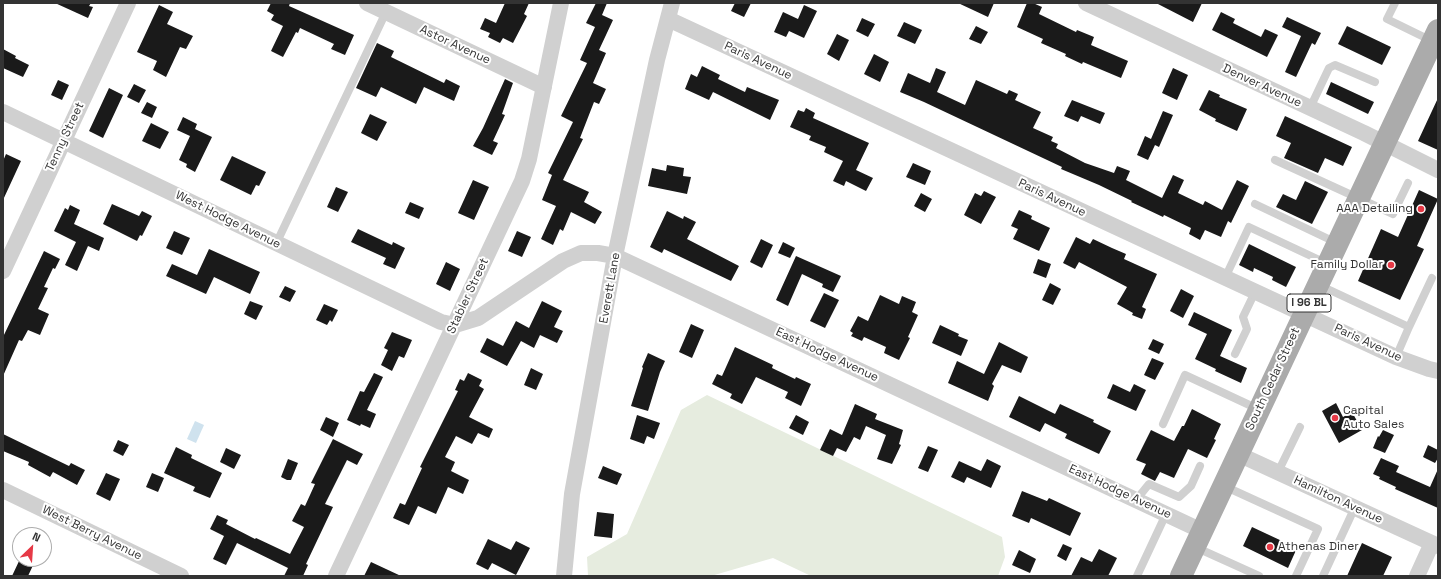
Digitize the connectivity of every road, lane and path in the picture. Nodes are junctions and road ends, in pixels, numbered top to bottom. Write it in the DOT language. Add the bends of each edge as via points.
graph roads {
  1 [pos="128,3"];
  2 [pos="367,3"];
  3 [pos="561,3"];
  4 [pos="672,3"];
  5 [pos="1086,3"];
  6 [pos="1395,3"];
  7 [pos="386,12"];
  8 [pos="668,19"];
  9 [pos="1435,36"];
  10 [pos="1375,82"];
  11 [pos="544,86"];
  12 [pos="1310,108"];
  13 [pos="3,112"];
  14 [pos="63,141"];
  15 [pos="1384,143"];
  16 [pos="1275,160"];
  17 [pos="1438,170"];
  18 [pos="1408,183"];
  19 [pos="1358,199"];
  20 [pos="1255,204"];
  21 [pos="1337,243"];
  22 [pos="276,244"];
  23 [pos="615,256"];
  24 [pos="1328,264"];
  25 [pos="3,271"];
  26 [pos="1225,278"];
  27 [pos="1432,278"];
  28 [pos="1318,284"];
  29 [pos="1255,292"];
  30 [pos="1304,314"];
  31 [pos="455,325"];
  32 [pos="1409,327"];
  33 [pos="1235,354"];
  34 [pos="1396,357"];
  35 [pos="1438,371"];
  36 [pos="1259,409"];
  37 [pos="1163,424"];
  38 [pos="1300,428"];
  39 [pos="1238,454"];
  40 [pos="1200,466"];
  41 [pos="1278,472"];
  42 [pos="1223,485"];
  43 [pos="3,490"];
  44 [pos="1136,500"];
  45 [pos="1355,507"];
  46 [pos="1166,514"];
  47 [pos="1198,539"];
  48 [pos="1435,545"];
  49 [pos="1183,575"];
  50 [pos="181,576"];
  51 [pos="336,576"];
  52 [pos="564,576"];
  53 [pos="1137,576"];
  54 [pos="1259,576"];
  55 [pos="1296,576"];
  56 [pos="1323,576"];
  57 [pos="1417,576"];
  1 -- 14 [label="street, Tenny Street"];
  2 -- 7 [label="street, Astor Avenue"];
  3 -- 11 [label="street, Stabler Street"];
  4 -- 8 [label="street, Everett Lane"];
  5 -- 12 [label="street, Denver Avenue"];
  6 -- 9 [label="lane" via="1387,19"];
  7 -- 11 [label="street, Astor Avenue"];
  7 -- 22 [label="lane"];
  8 -- 23 [label="street, Everett Lane"];
  8 -- 26 [label="street, Paris Avenue"];
  9 -- 15 [label="main road, South Cedar Street / I 96 BL"];
  10 -- 12 [label="lane" via="1335,65 1329,68"];
  11 -- 31 [label="street, Stabler Street" via="522,181"];
  12 -- 15 [label="street, Denver Avenue"];
  13 -- 14 [label="street, West Hodge Avenue"];
  14 -- 22 [label="street, West Hodge Avenue"];
  14 -- 25 [label="street, Tenny Street"];
  15 -- 17 [label="street, Denver Avenue"];
  15 -- 19 [label="main road, South Cedar Street / I 96 BL"];
  16 -- 19 [label="lane"];
  18 -- 19 [label="lane" via="1393,214"];
  19 -- 21 [label="main road, South Cedar Street / I 96 BL"];
  20 -- 21 [label="lane"];
  21 -- 24 [label="main road, South Cedar Street / I 96 BL"];
  22 -- 31 [label="street, West Hodge Avenue" via="441,322"];
  23 -- 31 [label="street, East Hodge Avenue" via="581,252 563,261 478,318"];
  23 -- 44 [label="street, East Hodge Avenue"];
  23 -- 52 [label="street, Everett Lane" via="572,494"];
  24 -- 26 [label="lane" via="1249,227"];
  24 -- 28 [label="main road, South Cedar Street / I 96 BL"];
  26 -- 29 [label="street, Paris Avenue"];
  27 -- 32 [label="lane"];
  28 -- 30 [label="main road, South Cedar Street / I 96 BL"];
  28 -- 32 [label="lane"];
  29 -- 30 [label="street, Paris Avenue"];
  29 -- 33 [label="lane" via="1243,317 1247,330"];
  30 -- 34 [label="street, Paris Avenue"];
  30 -- 36 [label="main road, South Cedar Street / I 96 BL"];
  31 -- 51 [label="street, Stabler Street"];
  32 -- 34 [label="lane"];
  34 -- 35 [label="street, Paris Avenue"];
  36 -- 37 [label="lane" via="1185,375"];
  36 -- 39 [label="main road, South Cedar Street / I 96 BL"];
  38 -- 41 [label="lane"];
  39 -- 41 [label="street, Hamilton Avenue"];
  39 -- 42 [label="main road, South Cedar Street / I 96 BL"];
  40 -- 44 [label="lane" via="1190,486 1179,497 1149,484"];
  41 -- 45 [label="street, Hamilton Avenue"];
  42 -- 47 [label="main road, South Cedar Street / I 96 BL"];
  42 -- 55 [label="lane" via="1318,529"];
  43 -- 50 [label="street, West Berry Avenue"];
  44 -- 46 [label="street, East Hodge Avenue"];
  45 -- 48 [label="street, Hamilton Avenue"];
  45 -- 56 [label="lane"];
  46 -- 47 [label="street, East Hodge Avenue"];
  46 -- 53 [label="lane"];
  47 -- 49 [label="main road, South Cedar Street / I 96 BL"];
  47 -- 54 [label="lane"];
  48 -- 57 [label="street"];
}
